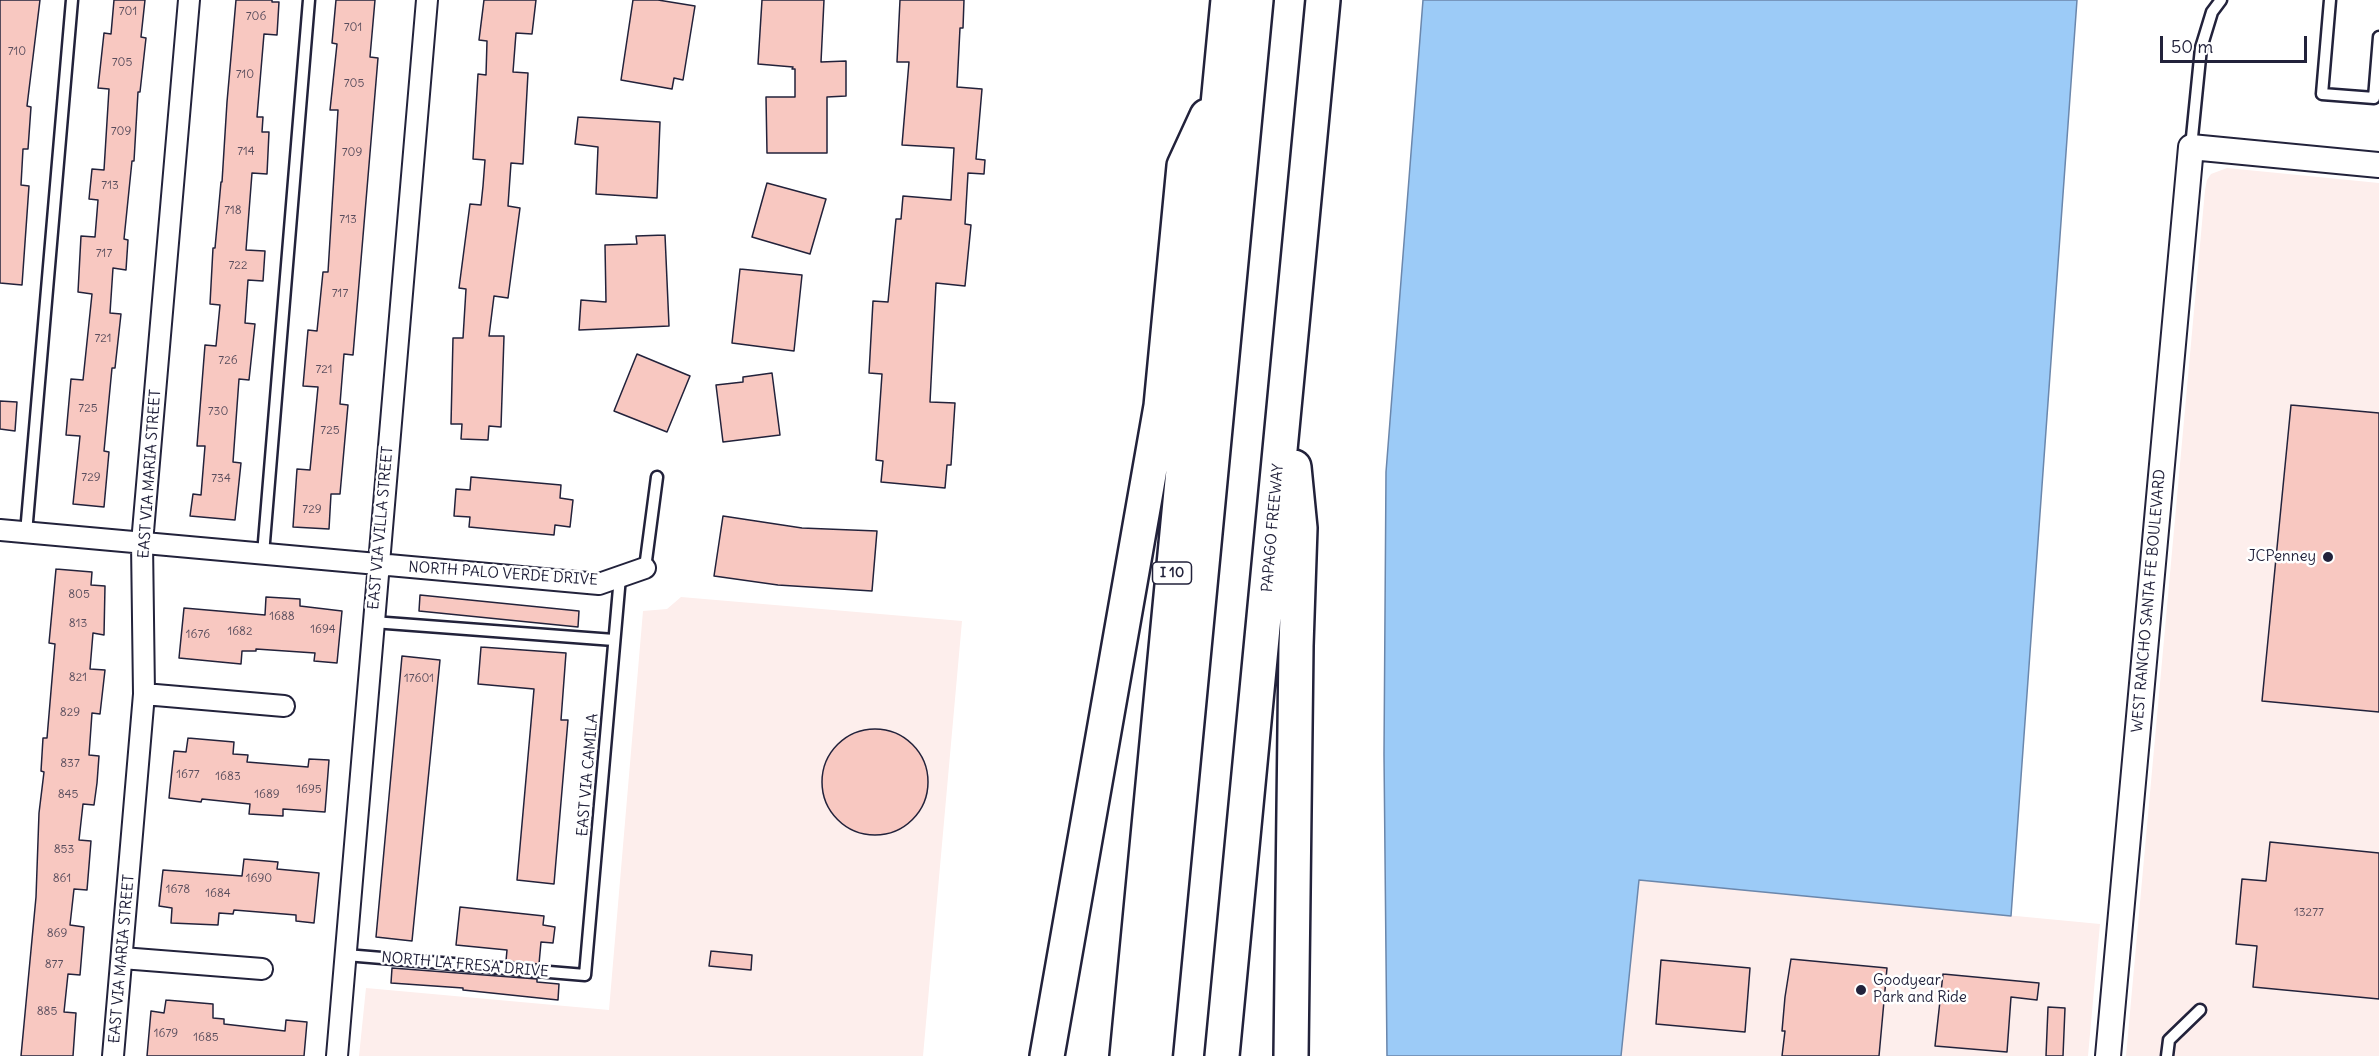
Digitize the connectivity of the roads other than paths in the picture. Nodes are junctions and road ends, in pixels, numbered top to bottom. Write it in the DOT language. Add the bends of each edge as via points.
graph roads {
  1 [pos="72,0"];
  2 [pos="189,0"];
  3 [pos="309,0"];
  4 [pos="427,0"];
  5 [pos="1228,0"];
  6 [pos="1256,0"];
  7 [pos="1323,0"];
  8 [pos="2221,0"];
  9 [pos="2330,0"];
  10 [pos="2379,37"];
  11 [pos="1218,89"];
  12 [pos="2191,147"];
  13 [pos="2379,165"];
  14 [pos="1287,385"];
  15 [pos="657,477"];
  16 [pos="0,530"];
  17 [pos="26,533"];
  18 [pos="142,543"];
  19 [pos="263,554"];
  20 [pos="378,564"];
  21 [pos="645,568"];
  22 [pos="620,577"];
  23 [pos="373,622"];
  24 [pos="614,640"];
  25 [pos="144,694"];
  26 [pos="284,706"];
  27 [pos="346,955"];
  28 [pos="122,958"];
  29 [pos="261,969"];
  30 [pos="585,975"];
  31 [pos="2199,1010"];
  32 [pos="113,1056"];
  33 [pos="337,1056"];
  34 [pos="1047,1056"];
  35 [pos="1126,1056"];
  36 [pos="1155,1056"];
  37 [pos="1222,1056"];
  38 [pos="1291,1056"];
  39 [pos="2108,1056"];
  40 [pos="2167,1056"];
  1 -- 17 [label="lane"];
  2 -- 18 [label="street, EAST VIA MARIA STREET"];
  3 -- 19 [label="lane"];
  4 -- 20 [label="street, EAST VIA VILLA STREET"];
  5 -- 11 [label="highway, I 10"];
  6 -- 36 [label="highway"];
  7 -- 14 [label="highway, PAPAGO FREEWAY"];
  8 -- 12 [label="lane" via="2212,12 2201,48"];
  9 -- 10 [label="lane" via="2322,94 2374,98"];
  11 -- 34 [label="highway" via="1184,166 1161,406"];
  11 -- 35 [label="highway, I 10"];
  12 -- 13 [label="street"];
  12 -- 39 [label="street, WEST RANCHO SANTA FE BOULEVARD"];
  14 -- 37 [label="highway, PAPAGO FREEWAY"];
  14 -- 38 [label="highway" via="1300,528"];
  15 -- 21 [label="lane"];
  16 -- 17 [label="street, NORTH PALO VERDE DRIVE"];
  17 -- 18 [label="street, NORTH PALO VERDE DRIVE"];
  18 -- 19 [label="street, NORTH PALO VERDE DRIVE"];
  18 -- 25 [label="street, EAST VIA MARIA STREET"];
  19 -- 20 [label="street, NORTH PALO VERDE DRIVE"];
  20 -- 22 [label="street, NORTH PALO VERDE DRIVE" via="599,585"];
  20 -- 23 [label="street, EAST VIA VILLA STREET"];
  21 -- 22 [label="street, NORTH PALO VERDE DRIVE"];
  22 -- 24 [label="lane, EAST VIA CAMILA"];
  23 -- 24 [label="lane"];
  23 -- 27 [label="street, EAST VIA VILLA STREET"];
  24 -- 30 [label="lane, EAST VIA CAMILA"];
  25 -- 26 [label="street"];
  25 -- 28 [label="street, EAST VIA MARIA STREET"];
  27 -- 30 [label="lane, NORTH LA FRESA DRIVE"];
  27 -- 33 [label="street, EAST VIA VILLA STREET"];
  28 -- 29 [label="street"];
  28 -- 32 [label="street, EAST VIA MARIA STREET"];
  31 -- 40 [label="lane" via="2169,1040"];
}
